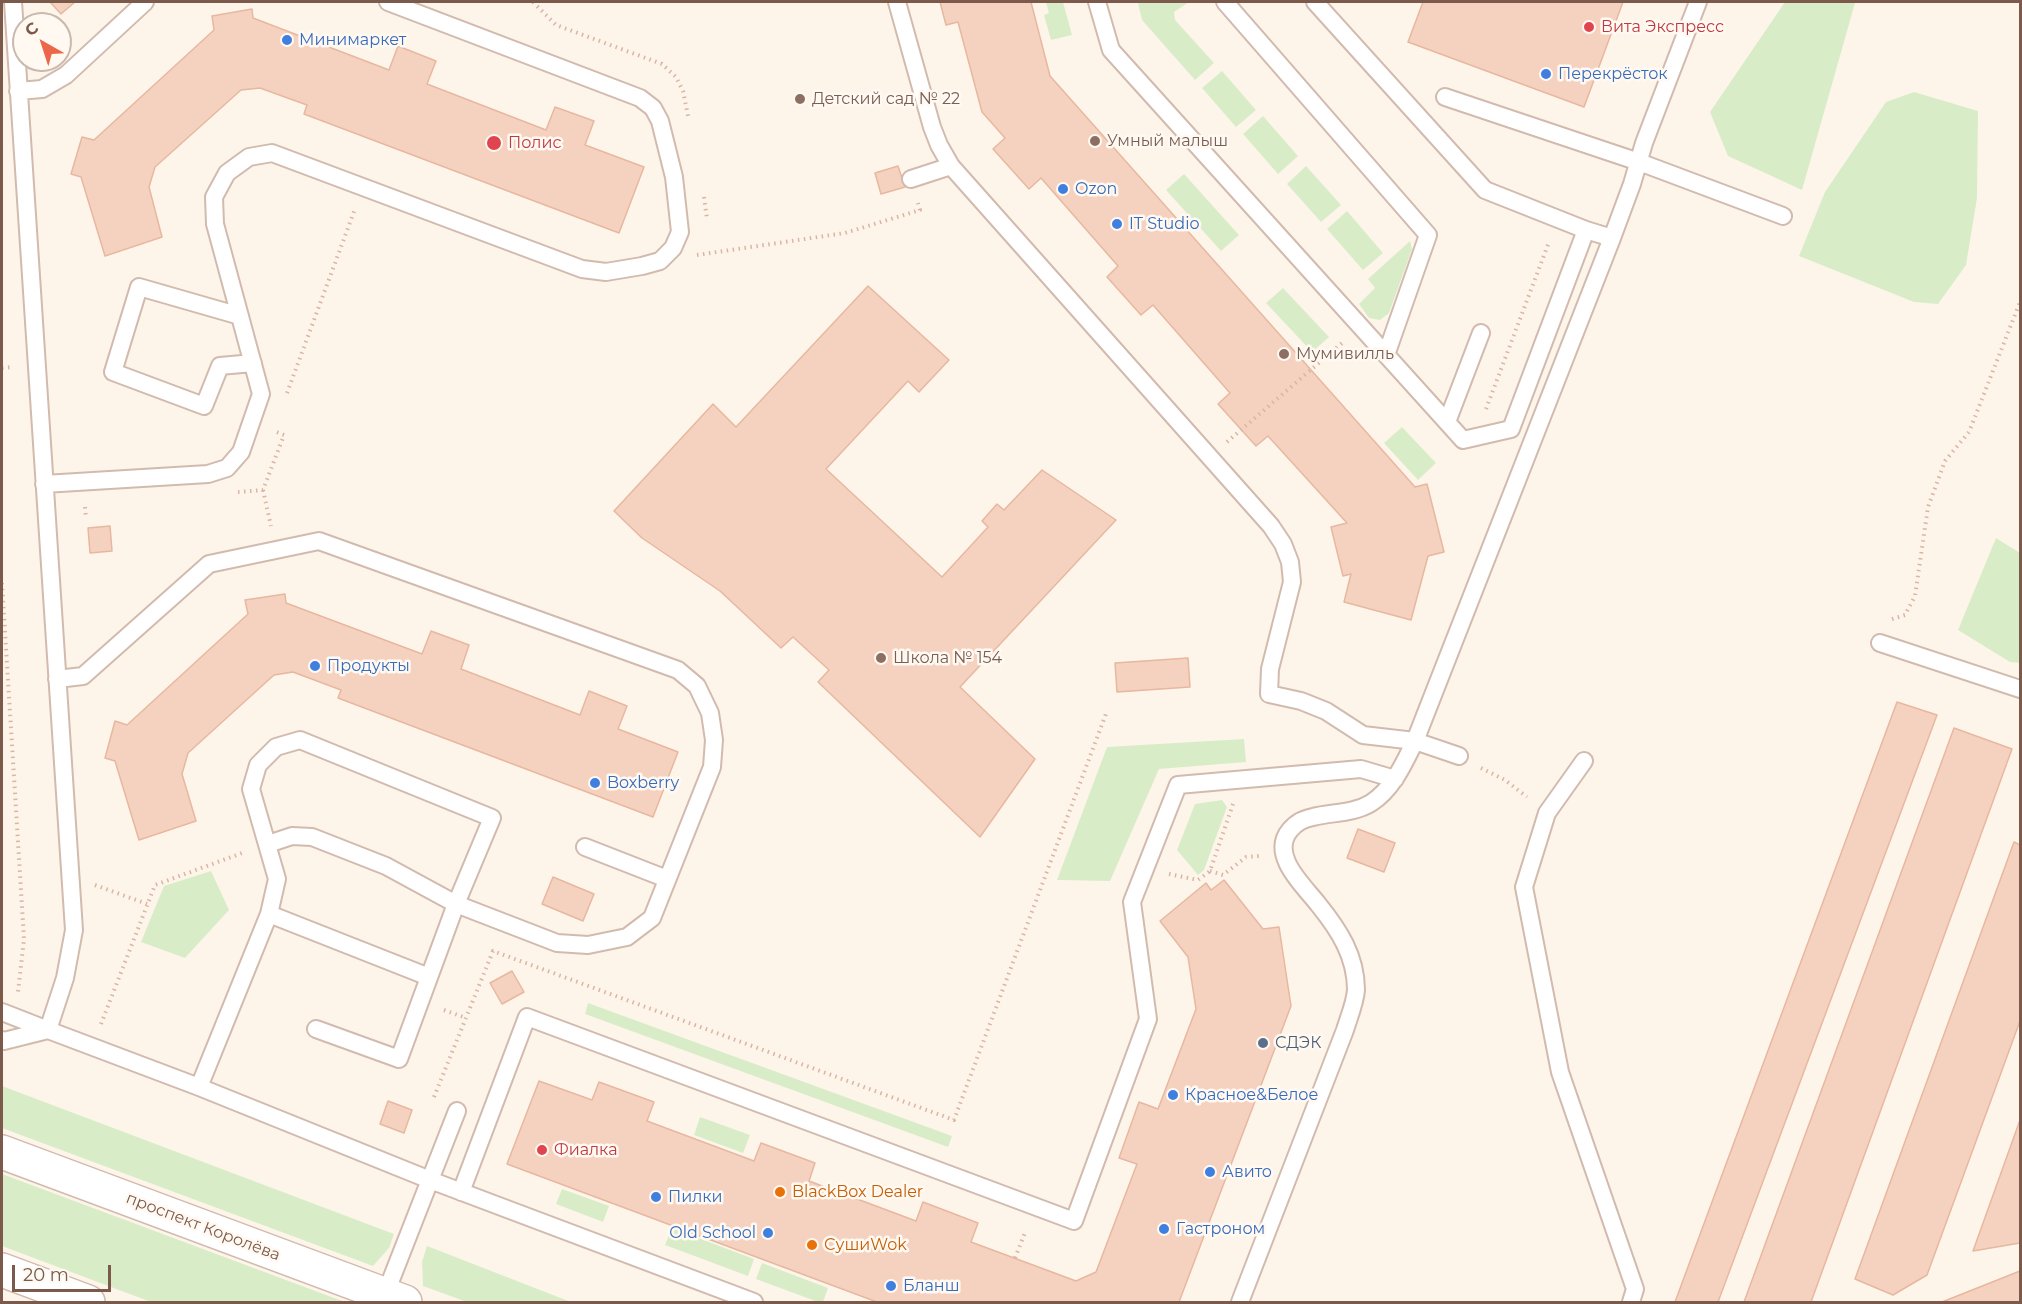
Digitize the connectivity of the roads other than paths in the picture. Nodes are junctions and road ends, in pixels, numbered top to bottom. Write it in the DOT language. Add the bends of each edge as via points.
graph roads {
  1 [pos="13,2"];
  2 [pos="145,2"];
  3 [pos="388,2"];
  4 [pos="897,2"];
  5 [pos="1097,2"];
  6 [pos="1225,2"];
  7 [pos="1315,2"];
  8 [pos="1698,2"];
  9 [pos="18,91"];
  10 [pos="1445,98"];
  11 [pos="1639,162"];
  12 [pos="951,166"];
  13 [pos="911,179"];
  14 [pos="1783,216"];
  15 [pos="1586,230"];
  16 [pos="1612,238"];
  17 [pos="240,316"];
  18 [pos="1481,333"];
  19 [pos="1386,355"];
  20 [pos="253,363"];
  21 [pos="1447,422"];
  22 [pos="44,484"];
  23 [pos="1880,643"];
  24 [pos="57,679"];
  25 [pos="2020,689"];
  26 [pos="1415,741"];
  27 [pos="1459,756"];
  28 [pos="1584,761"];
  29 [pos="1395,779"];
  30 [pos="268,844"];
  31 [pos="585,847"];
  32 [pos="667,879"];
  33 [pos="456,904"];
  34 [pos="269,914"];
  35 [pos="429,977"];
  36 [pos="8,1014"];
  37 [pos="316,1029"];
  38 [pos="48,1030"];
  39 [pos="2,1040"];
  40 [pos="199,1087"];
  41 [pos="457,1111"];
  42 [pos="2,1152"];
  43 [pos="430,1180"];
  44 [pos="461,1192"];
  45 [pos="2,1270"];
  46 [pos="395,1299"];
  47 [pos="88,1302"];
  48 [pos="753,1302"];
  49 [pos="1240,1302"];
  50 [pos="1630,1302"];
  1 -- 9 [label="lane"];
  2 -- 9 [label="lane" via="66,75 42,89"];
  3 -- 17 [label="lane" via="640,98 653,108 674,177 680,232 673,248 660,261 642,266 606,272 582,269 272,153 249,157 227,173 214,197 215,224"];
  4 -- 12 [label="lane" via="932,127"];
  5 -- 19 [label="lane" via="1111,50"];
  6 -- 19 [label="lane" via="1428,235"];
  7 -- 15 [label="lane" via="1485,190"];
  8 -- 11 [label="lane"];
  9 -- 22 [label="lane"];
  10 -- 11 [label="lane"];
  11 -- 14 [label="lane"];
  11 -- 16 [label="lane"];
  12 -- 13 [label="lane"];
  12 -- 26 [label="lane" via="1283,544 1292,582 1270,669 1269,694 1301,700 1363,735"];
  15 -- 16 [label="lane"];
  15 -- 21 [label="lane" via="1511,429 1463,440"];
  16 -- 26 [label="lane"];
  17 -- 20 [label="lane"];
  17 -- 20 [label="lane" via="139,287 113,372 204,406 220,366"];
  18 -- 21 [label="lane"];
  19 -- 21 [label="lane"];
  20 -- 22 [label="lane" via="261,394 241,452 227,468 208,474"];
  22 -- 24 [label="lane"];
  23 -- 25 [label="lane"];
  24 -- 32 [label="lane" via="83,676 209,564 319,541 678,670 697,686 710,713 712,767"];
  24 -- 38 [label="lane" via="74,930 65,978"];
  26 -- 27 [label="lane"];
  26 -- 29 [label="lane"];
  28 -- 50 [label="lane" via="1547,813 1524,887 1560,1072 1635,1289"];
  29 -- 44 [label="lane" via="1361,770 1178,785 1132,902 1148,1019 1074,1221 527,1017"];
  29 -- 49 [label="lane" via="1370,804 1298,821 1286,836 1284,854 1290,870 1335,924 1352,956 1356,991 1345,1030"];
  30 -- 33 [label="lane" via="292,836 312,837 386,866"];
  30 -- 33 [label="lane" via="251,789 258,765 276,747 300,740 492,818"];
  30 -- 34 [label="lane" via="277,879"];
  31 -- 32 [label="lane"];
  32 -- 33 [label="lane" via="652,918 627,937 588,945 557,943"];
  33 -- 35 [label="lane"];
  34 -- 35 [label="lane"];
  34 -- 40 [label="lane"];
  35 -- 37 [label="lane" via="399,1059"];
  36 -- 38 [label="lane"];
  38 -- 39 [label="lane"];
  38 -- 40 [label="lane"];
  40 -- 43 [label="lane"];
  41 -- 43 [label="lane"];
  42 -- 46 [label="street, проспект Королёва"];
  43 -- 44 [label="lane"];
  43 -- 46 [label="lane"];
  44 -- 48 [label="lane"];
  45 -- 47 [label="street"];
}
